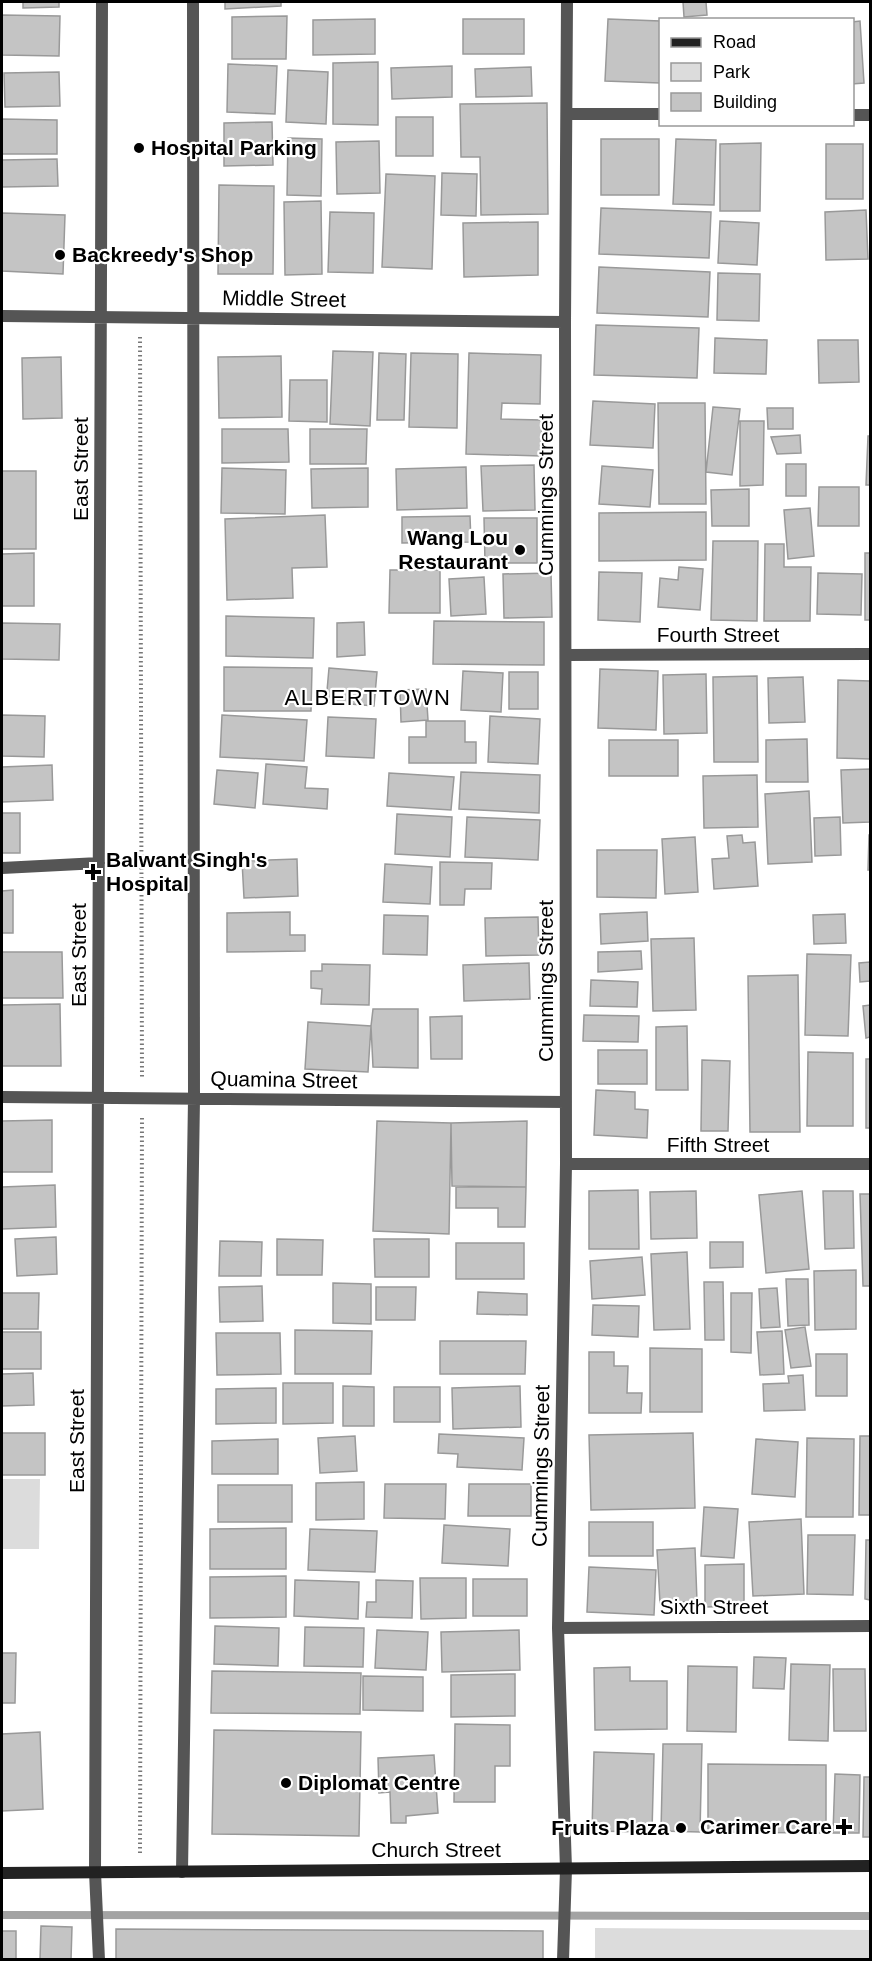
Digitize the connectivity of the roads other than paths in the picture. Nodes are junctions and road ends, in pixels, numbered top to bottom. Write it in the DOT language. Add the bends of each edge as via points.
graph roads {
  1 [pos="102,2"];
  2 [pos="193,2"];
  3 [pos="567,2"];
  4 [pos="568,114"];
  5 [pos="659,114"];
  6 [pos="854,115"];
  7 [pos="870,115"];
  8 [pos="2,316"];
  9 [pos="100,317"];
  10 [pos="193,318"];
  11 [pos="566,321"];
  12 [pos="870,654"];
  13 [pos="566,655"];
  14 [pos="99,863"];
  15 [pos="2,868"];
  16 [pos="2,1097"];
  17 [pos="98,1098"];
  18 [pos="194,1099"];
  19 [pos="566,1102"];
  20 [pos="566,1164"];
  21 [pos="870,1164"];
  22 [pos="870,1626"];
  23 [pos="558,1628"];
  24 [pos="870,1866"];
  25 [pos="566,1869"];
  26 [pos="95,1872"];
  27 [pos="182,1872"];
  28 [pos="2,1873"];
  29 [pos="99,1959"];
  30 [pos="563,1959"];
  1 -- 9 [label="street, East Street"];
  2 -- 10 [label="street"];
  3 -- 4 [label="street, Cummings Street"];
  4 -- 5 [label="street"];
  4 -- 11 [label="street, Cummings Street"];
  6 -- 7 [label="street"];
  8 -- 9 [label="street, Middle Street"];
  9 -- 10 [label="street, Middle Street"];
  9 -- 14 [label="street, East Street"];
  10 -- 11 [label="street, Middle Street"];
  10 -- 18 [label="street"];
  11 -- 13 [label="street, Cummings Street"];
  12 -- 13 [label="street, Fourth Street"];
  13 -- 19 [label="street, Cummings Street"];
  14 -- 15 [label="street"];
  14 -- 17 [label="street, East Street"];
  16 -- 17 [label="street, Quamina Street"];
  17 -- 18 [label="street, Quamina Street"];
  17 -- 26 [label="street, East Street"];
  18 -- 19 [label="street, Quamina Street"];
  18 -- 27 [label="street"];
  19 -- 20 [label="street, Cummings Street"];
  20 -- 21 [label="street, Fifth Street"];
  20 -- 23 [label="street, Cummings Street"];
  22 -- 23 [label="street, Sixth Street"];
  23 -- 25 [label="street, Cummings Street"];
  24 -- 25 [label="street, Church Street"];
  25 -- 27 [label="street, Church Street"];
  25 -- 30 [label="street, Cummings Street"];
  26 -- 27 [label="street, Church Street"];
  26 -- 28 [label="street, Church Street"];
  26 -- 29 [label="street, East Street"];
}
